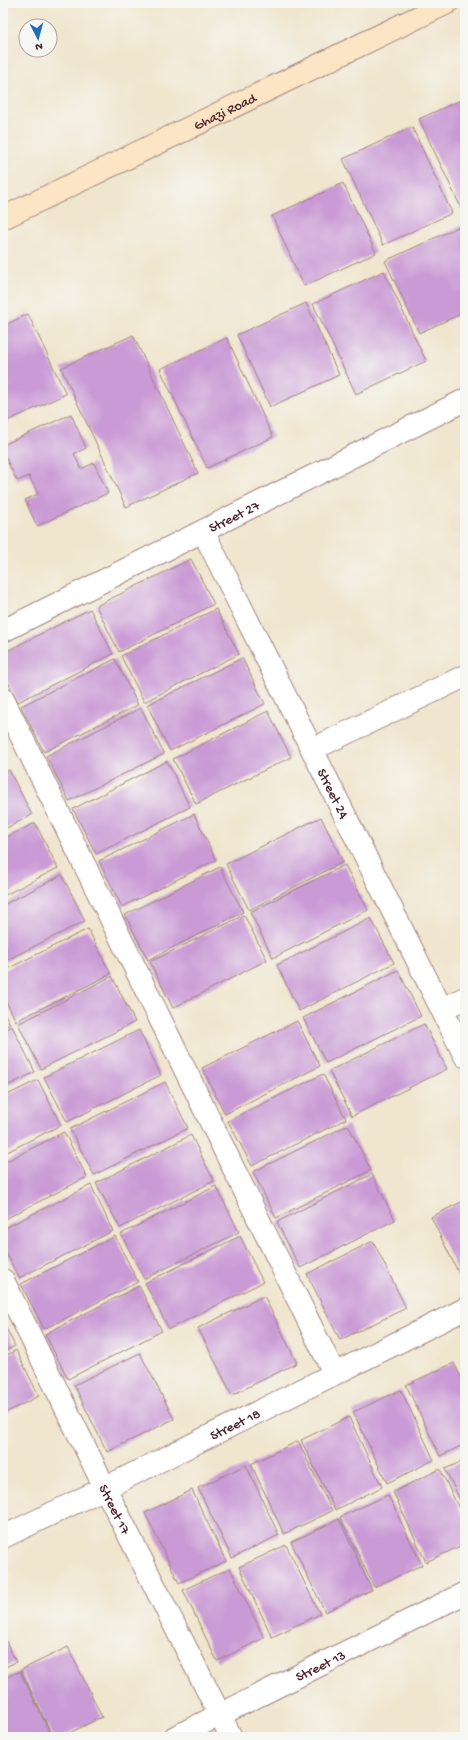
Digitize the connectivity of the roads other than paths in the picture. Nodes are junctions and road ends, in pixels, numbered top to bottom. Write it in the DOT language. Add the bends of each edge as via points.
graph roads {
  1 [pos="446,3"];
  2 [pos="3,218"];
  3 [pos="465,400"];
  4 [pos="204,530"];
  5 [pos="3,631"];
  6 [pos="465,676"];
  7 [pos="3,699"];
  8 [pos="313,749"];
  9 [pos="465,998"];
  10 [pos="442,1009"];
  11 [pos="465,1056"];
  12 [pos="3,1280"];
  13 [pos="465,1309"];
  14 [pos="334,1373"];
  15 [pos="105,1488"];
  16 [pos="3,1537"];
  17 [pos="465,1593"];
  18 [pos="220,1715"];
  19 [pos="175,1737"];
  20 [pos="231,1737"];
  1 -- 2 [label="main road, Ghazi Road"];
  3 -- 4 [label="street, Street 27"];
  4 -- 5 [label="street, Street 27"];
  4 -- 8 [label="street, Street 24"];
  6 -- 8 [label="street"];
  7 -- 14 [label="street"];
  8 -- 10 [label="street, Street 24"];
  9 -- 10 [label="street"];
  10 -- 11 [label="street, Street 24"];
  12 -- 15 [label="street, Street 17"];
  13 -- 14 [label="street, Street 18"];
  14 -- 15 [label="street, Street 18"];
  15 -- 16 [label="street, Street 18"];
  15 -- 18 [label="street, Street 17"];
  17 -- 18 [label="street, Street 13"];
  18 -- 19 [label="street, Street 13"];
  18 -- 20 [label="street, Street 17"];
}
